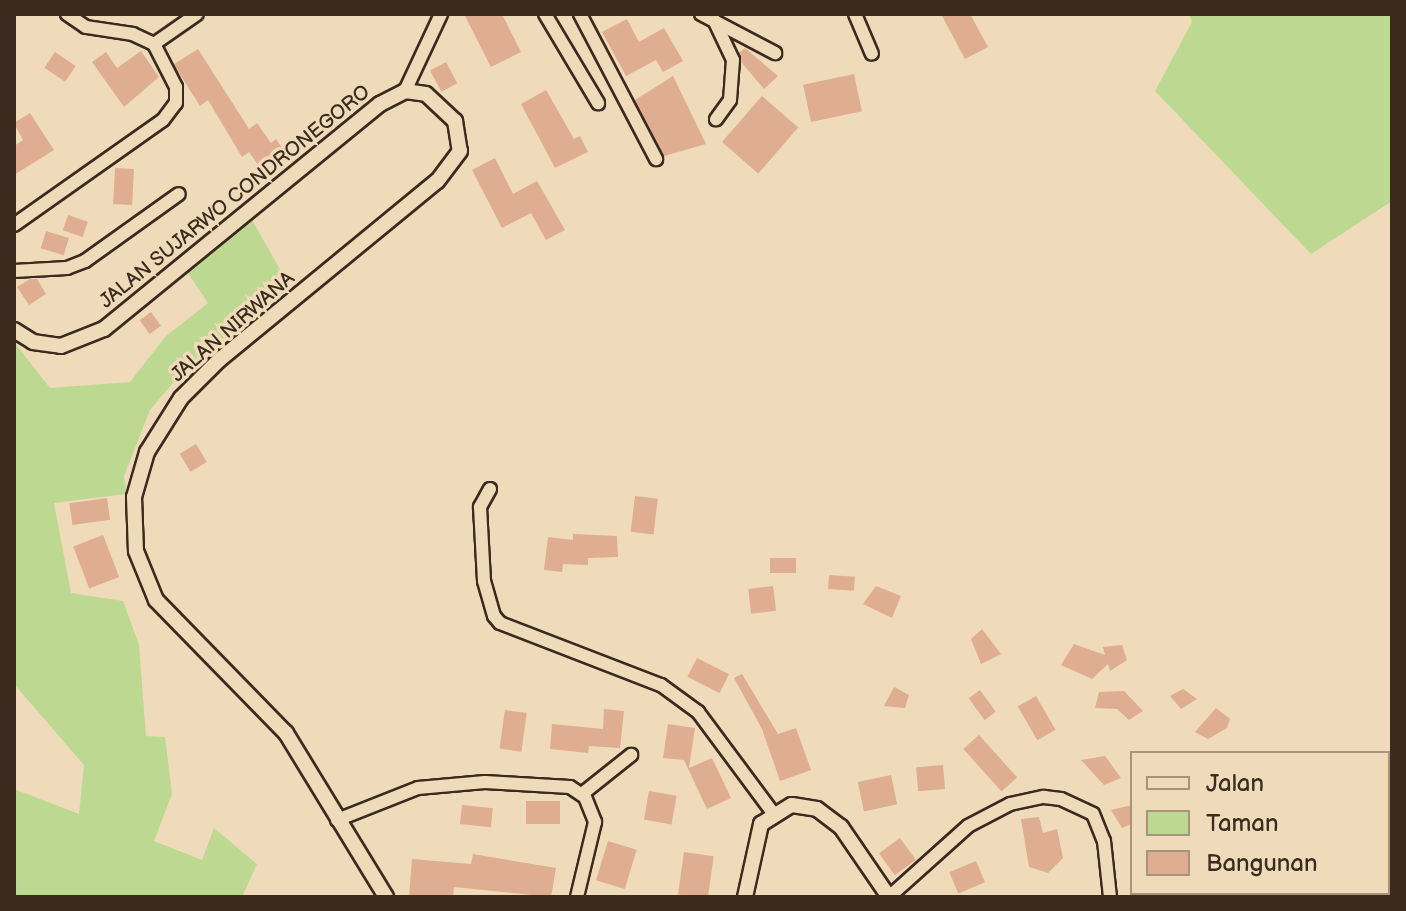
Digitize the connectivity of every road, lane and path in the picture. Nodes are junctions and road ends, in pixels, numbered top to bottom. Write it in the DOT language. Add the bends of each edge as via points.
graph roads {
  1 [pos="67,14"];
  2 [pos="197,14"];
  3 [pos="441,14"];
  4 [pos="545,14"];
  5 [pos="580,14"];
  6 [pos="701,14"];
  7 [pos="855,14"];
  8 [pos="714,20"];
  9 [pos="154,44"];
  10 [pos="775,53"];
  11 [pos="872,54"];
  12 [pos="405,91"];
  13 [pos="598,103"];
  14 [pos="716,119"];
  15 [pos="656,159"];
  16 [pos="179,194"];
  17 [pos="14,225"];
  18 [pos="14,271"];
  19 [pos="14,330"];
  20 [pos="490,489"];
  21 [pos="631,755"];
  22 [pos="582,794"];
  23 [pos="778,810"];
  24 [pos="337,820"];
  25 [pos="386,897"];
  26 [pos="577,897"];
  27 [pos="745,897"];
  28 [pos="889,897"];
  29 [pos="1110,897"];
  1 -- 9 [label="street" via="86,27 133,34"];
  2 -- 9 [label="street"];
  3 -- 12 [label="street"];
  4 -- 13 [label="street"];
  5 -- 15 [label="street"];
  6 -- 8 [label="street"];
  7 -- 11 [label="street"];
  8 -- 10 [label="street"];
  8 -- 14 [label="street" via="733,60 730,100"];
  9 -- 17 [label="street" via="176,87 172,111"];
  12 -- 19 [label="street, JALAN SUJARWO CONDRONEGORO" via="380,104 104,329 61,346 33,342"];
  12 -- 24 [label="street, JALAN NIRWANA" via="426,94 447,108 459,128 460,151 437,181 220,359 181,398 147,452 134,497 136,551 156,600 269,713"];
  16 -- 18 [label="street" via="85,261 67,268"];
  20 -- 23 [label="street" via="480,507 484,581 500,623 661,685 698,712"];
  21 -- 22 [label="street"];
  22 -- 24 [label="street" via="538,783 448,783 388,796"];
  22 -- 26 [label="street" via="595,822"];
  23 -- 27 [label="street" via="757,834"];
  23 -- 28 [label="street" via="801,805 828,815"];
  24 -- 25 [label="street, JALAN NIRWANA"];
  28 -- 29 [label="street" via="968,826 1010,804 1044,797 1093,814 1104,841"];
}
